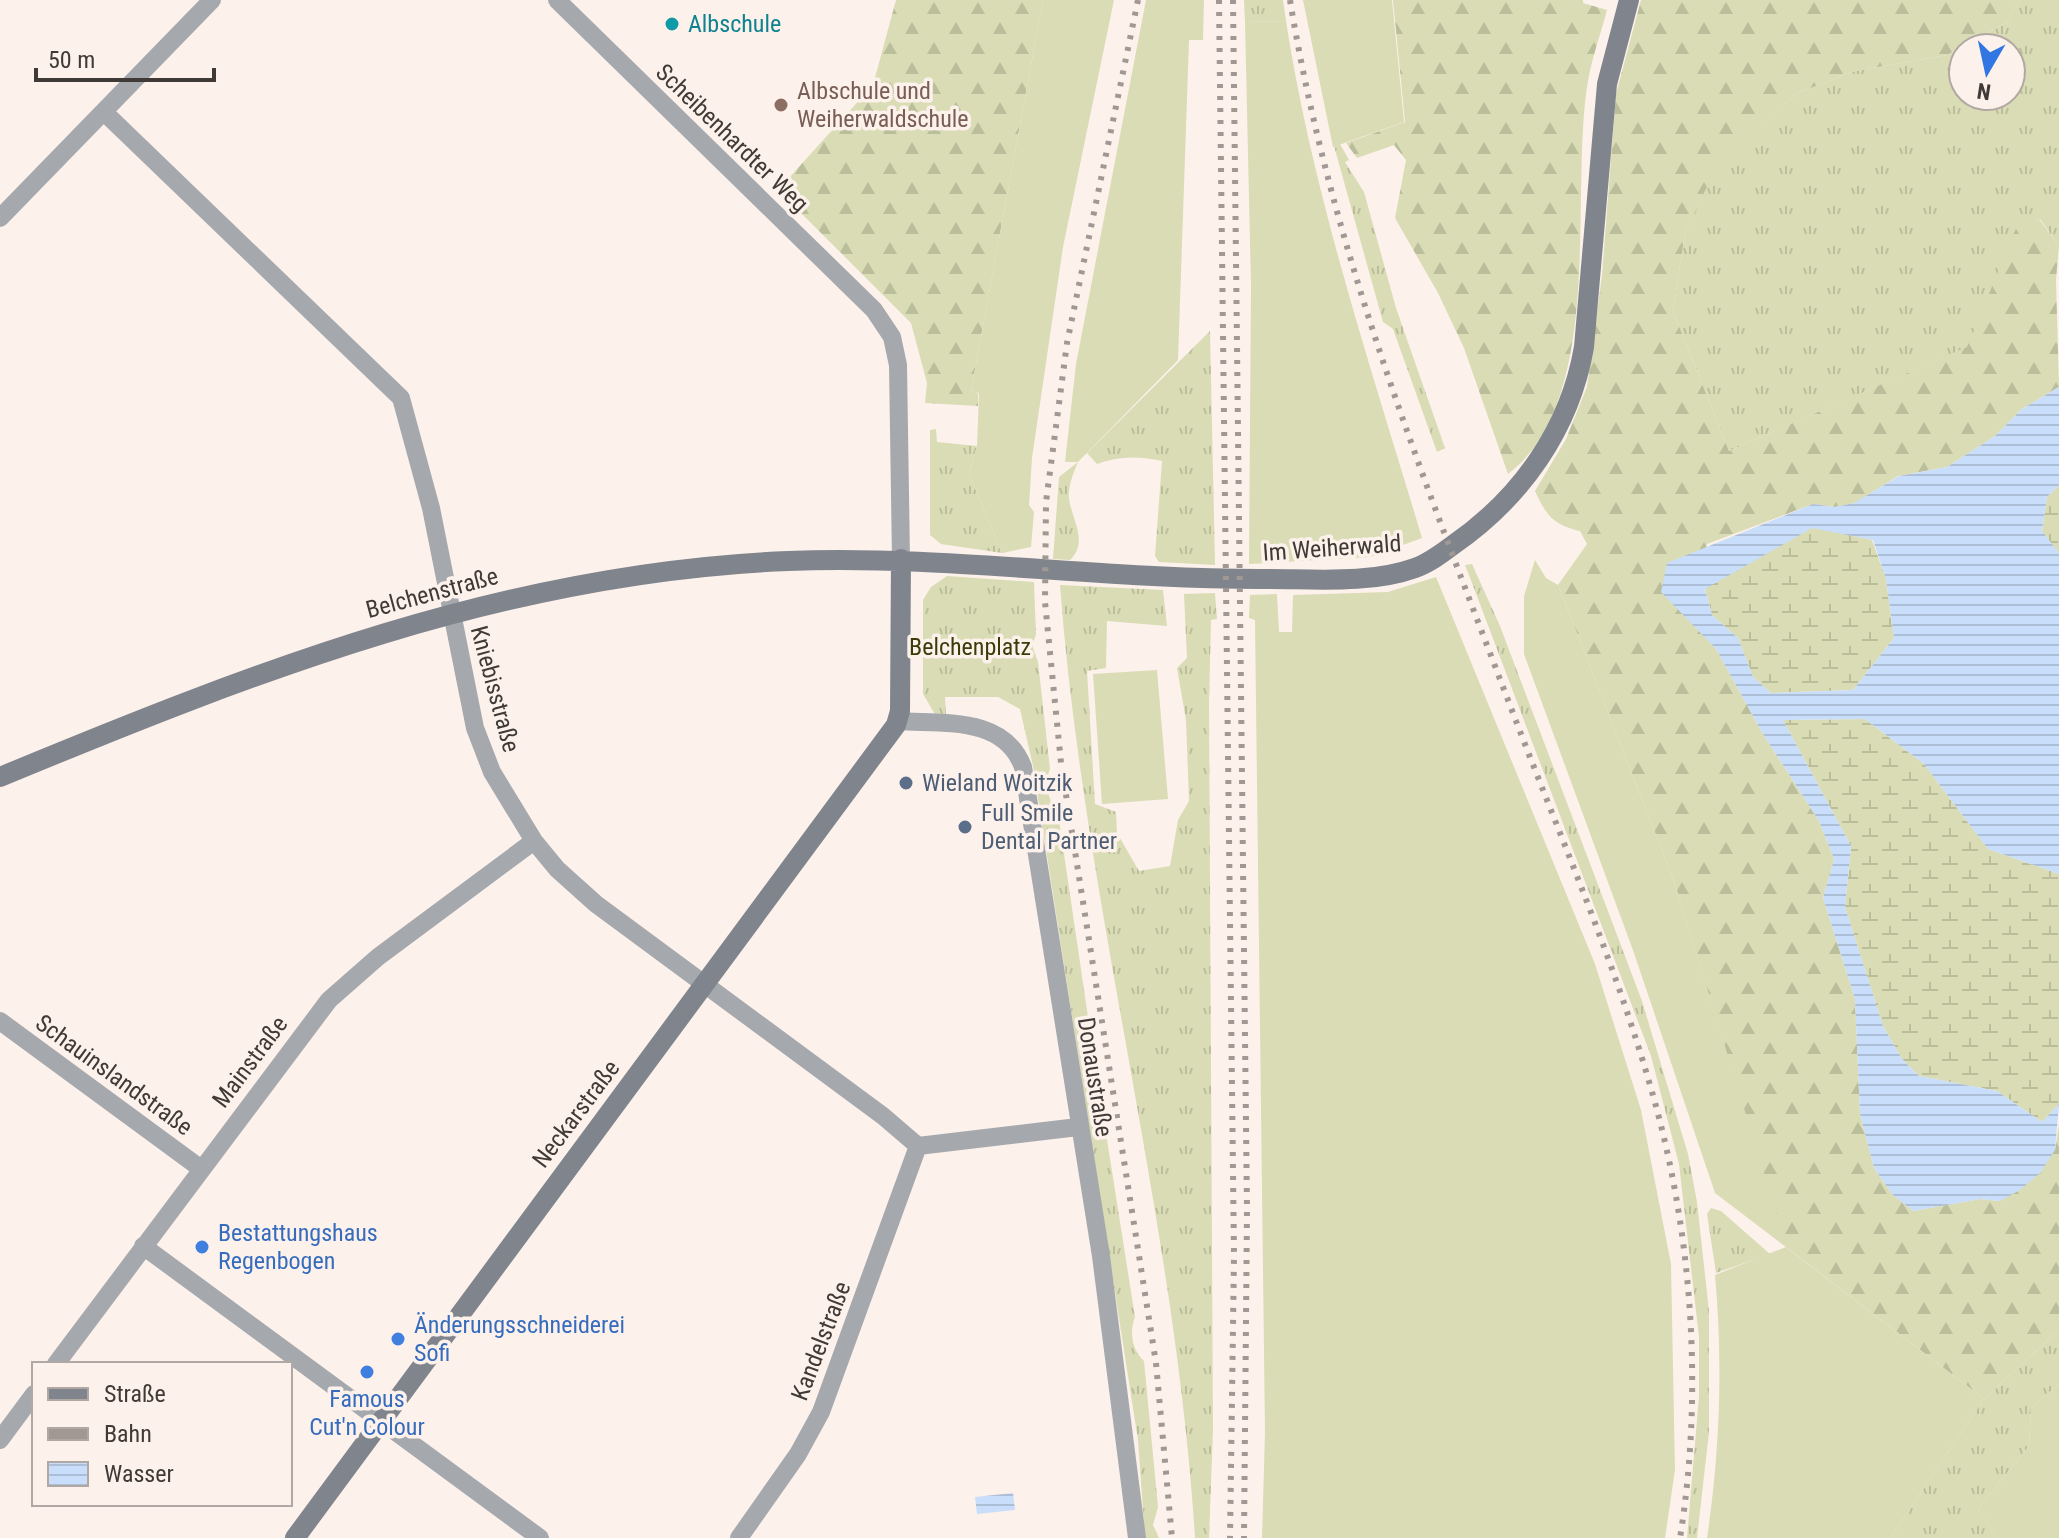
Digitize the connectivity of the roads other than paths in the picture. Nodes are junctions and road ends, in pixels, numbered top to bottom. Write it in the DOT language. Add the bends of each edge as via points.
graph roads {
  1 [pos="212,0"];
  2 [pos="557,0"];
  3 [pos="1629,0"];
  4 [pos="104,112"];
  5 [pos="0,218"];
  6 [pos="901,559"];
  7 [pos="450,612"];
  8 [pos="898,721"];
  9 [pos="0,777"];
  10 [pos="534,841"];
  11 [pos="705,983"];
  12 [pos="0,1021"];
  13 [pos="1078,1127"];
  14 [pos="918,1146"];
  15 [pos="200,1168"];
  16 [pos="143,1246"];
  17 [pos="57,1362"];
  18 [pos="32,1397"];
  19 [pos="380,1420"];
  20 [pos="0,1440"];
  21 [pos="295,1538"];
  22 [pos="540,1538"];
  23 [pos="739,1538"];
  24 [pos="1137,1538"];
  1 -- 4 [label="street"];
  2 -- 6 [label="street, Scheibenhardter Weg" via="874,310 892,337 898,365"];
  3 -- 6 [label="street, Im Weiherwald" via="1603,114 1580,370 1543,455 1505,504 1479,527 1413,568 1348,578 1174,579"];
  4 -- 5 [label="street"];
  4 -- 7 [label="street, Kniebisstraße" via="401,398 431,508"];
  6 -- 7 [label="street, Belchenstraße" via="786,561 646,574"];
  6 -- 8 [label="street"];
  7 -- 9 [label="street, Belchenstraße" via="242,679"];
  7 -- 10 [label="street, Kniebisstraße" via="475,728 492,772"];
  8 -- 11 [label="street, Neckarstraße"];
  8 -- 13 [label="street, Donaustraße" via="982,727 998,733 1018,754"];
  10 -- 11 [label="street, Kniebisstraße" via="596,904"];
  10 -- 15 [label="street, Mainstraße" via="329,1000"];
  11 -- 14 [label="street, Kniebisstraße"];
  11 -- 19 [label="street, Neckarstraße"];
  12 -- 15 [label="street, Schauinslandstraße"];
  13 -- 14 [label="street"];
  13 -- 24 [label="street, Donaustraße" via="1120,1383"];
  14 -- 23 [label="street, Kandelstraße" via="821,1412"];
  15 -- 16 [label="street, Mainstraße"];
  16 -- 17 [label="street, Mainstraße"];
  16 -- 19 [label="street"];
  18 -- 20 [label="street"];
  19 -- 21 [label="street, Neckarstraße"];
  19 -- 22 [label="street"];
}
